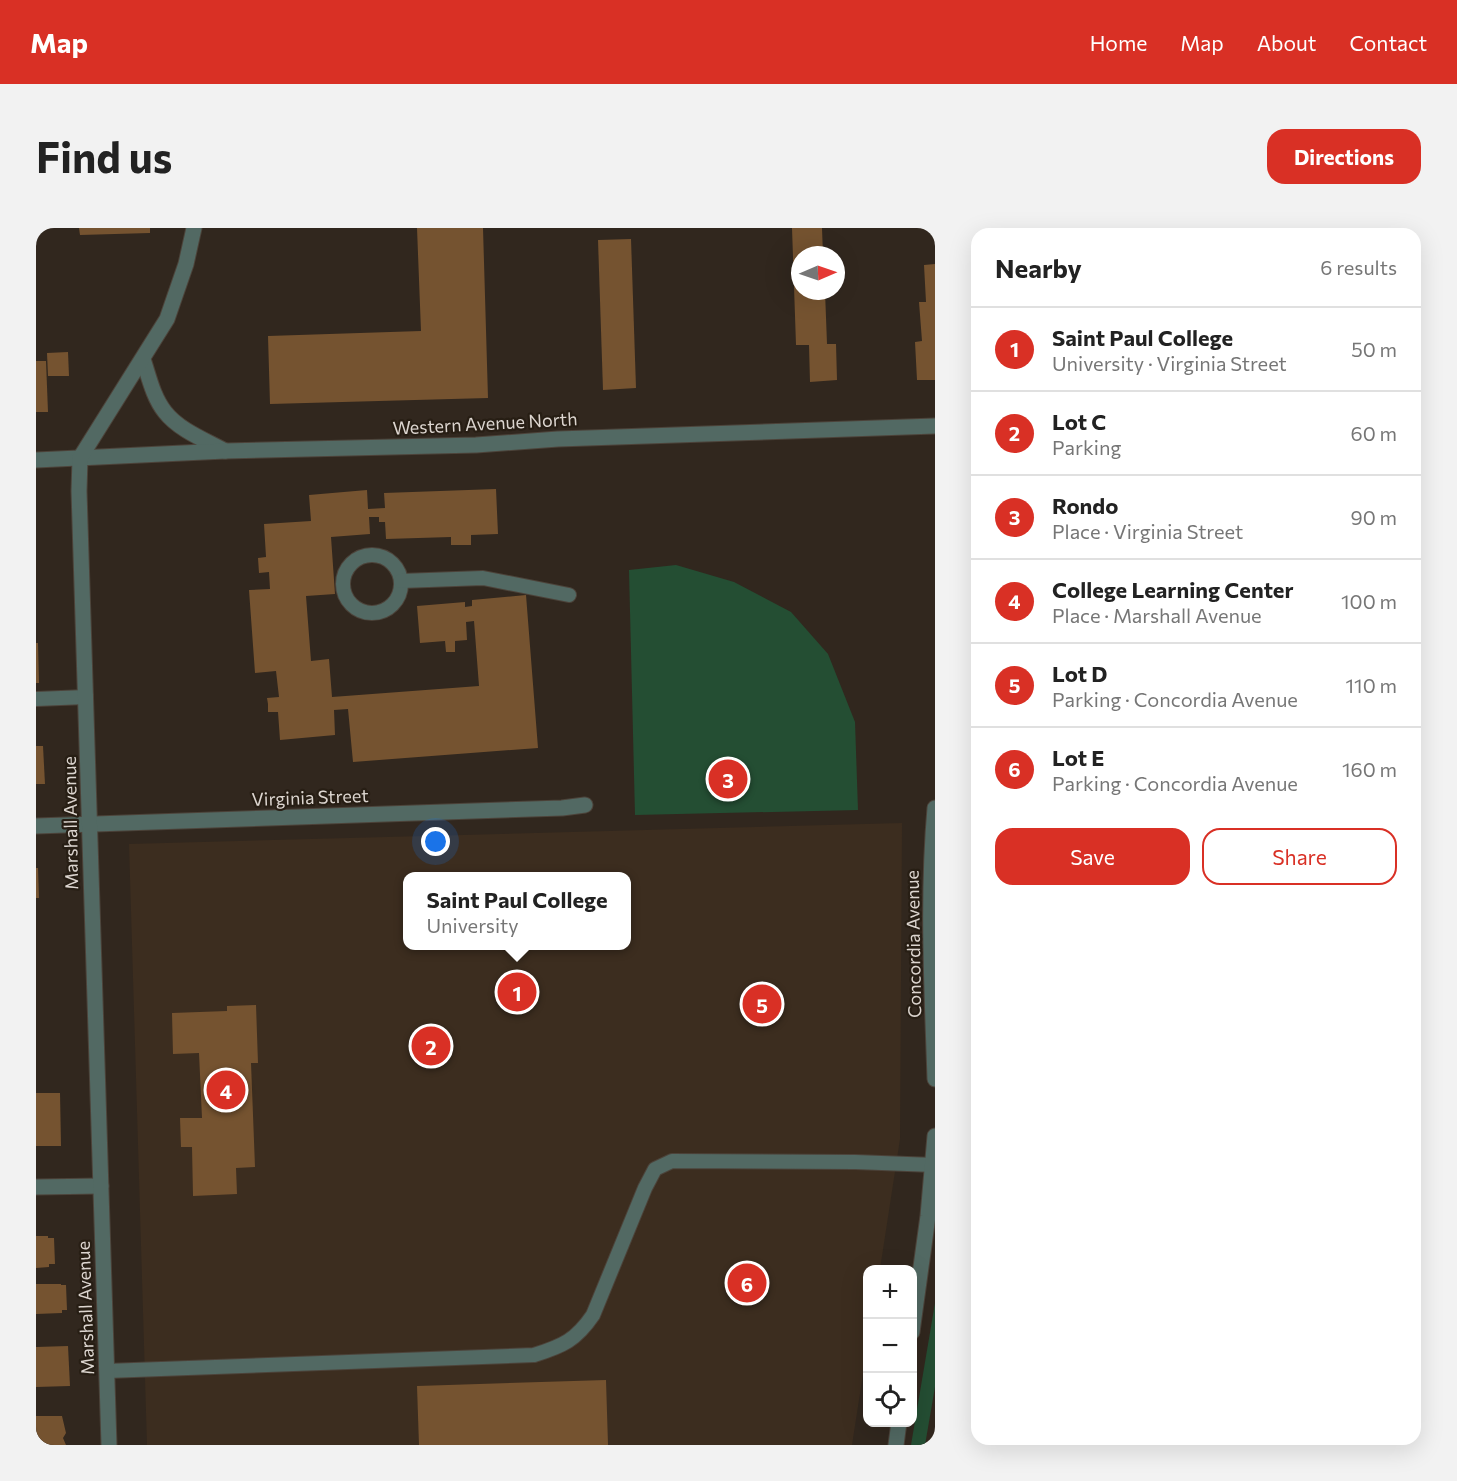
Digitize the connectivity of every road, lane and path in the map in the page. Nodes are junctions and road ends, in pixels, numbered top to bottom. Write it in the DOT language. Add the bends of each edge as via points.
graph roads {
  1 [pos="194,228"];
  2 [pos="142,359"];
  3 [pos="935,426"];
  4 [pos="225,451"];
  5 [pos="80,458"];
  6 [pos="36,460"];
  7 [pos="401,581"];
  8 [pos="569,595"];
  9 [pos="86,697"];
  10 [pos="36,699"];
  11 [pos="585,805"];
  12 [pos="935,808"];
  13 [pos="90,824"];
  14 [pos="36,826"];
  15 [pos="935,1079"];
  16 [pos="935,1136"];
  17 [pos="933,1165"];
  18 [pos="101,1186"];
  19 [pos="36,1187"];
  20 [pos="914,1319"];
  21 [pos="107,1371"];
  22 [pos="898,1427"];
  23 [pos="109,1445"];
  24 [pos="896,1445"];
  1 -- 2 [label="street" via="167,319"];
  2 -- 4 [label="street" via="155,396 166,412 183,427"];
  2 -- 5 [label="street"];
  3 -- 4 [label="street, Western Avenue North"];
  4 -- 5 [label="street, Western Avenue North"];
  5 -- 6 [label="street, Western Avenue North"];
  5 -- 9 [label="street, Marshall Avenue"];
  7 -- 7 [label="lane" via="390,607 381,612 371,613 353,606 344,590 347,570 369,555 386,559 399,572"];
  7 -- 8 [label="lane" via="483,578"];
  9 -- 10 [label="lane"];
  9 -- 13 [label="street, Marshall Avenue"];
  11 -- 13 [label="street, Virginia Street"];
  12 -- 15 [label="street, Concordia Avenue" via="931,851"];
  13 -- 14 [label="street, Virginia Street"];
  13 -- 18 [label="street, Marshall Avenue"];
  16 -- 17 [label="street"];
  17 -- 20 [label="street"];
  17 -- 21 [label="lane" via="672,1161 655,1169 584,1329 569,1342 534,1354"];
  18 -- 19 [label="street"];
  18 -- 21 [label="street, Marshall Avenue"];
  21 -- 23 [label="street, Marshall Avenue"];
  22 -- 24 [label="street"];
}
